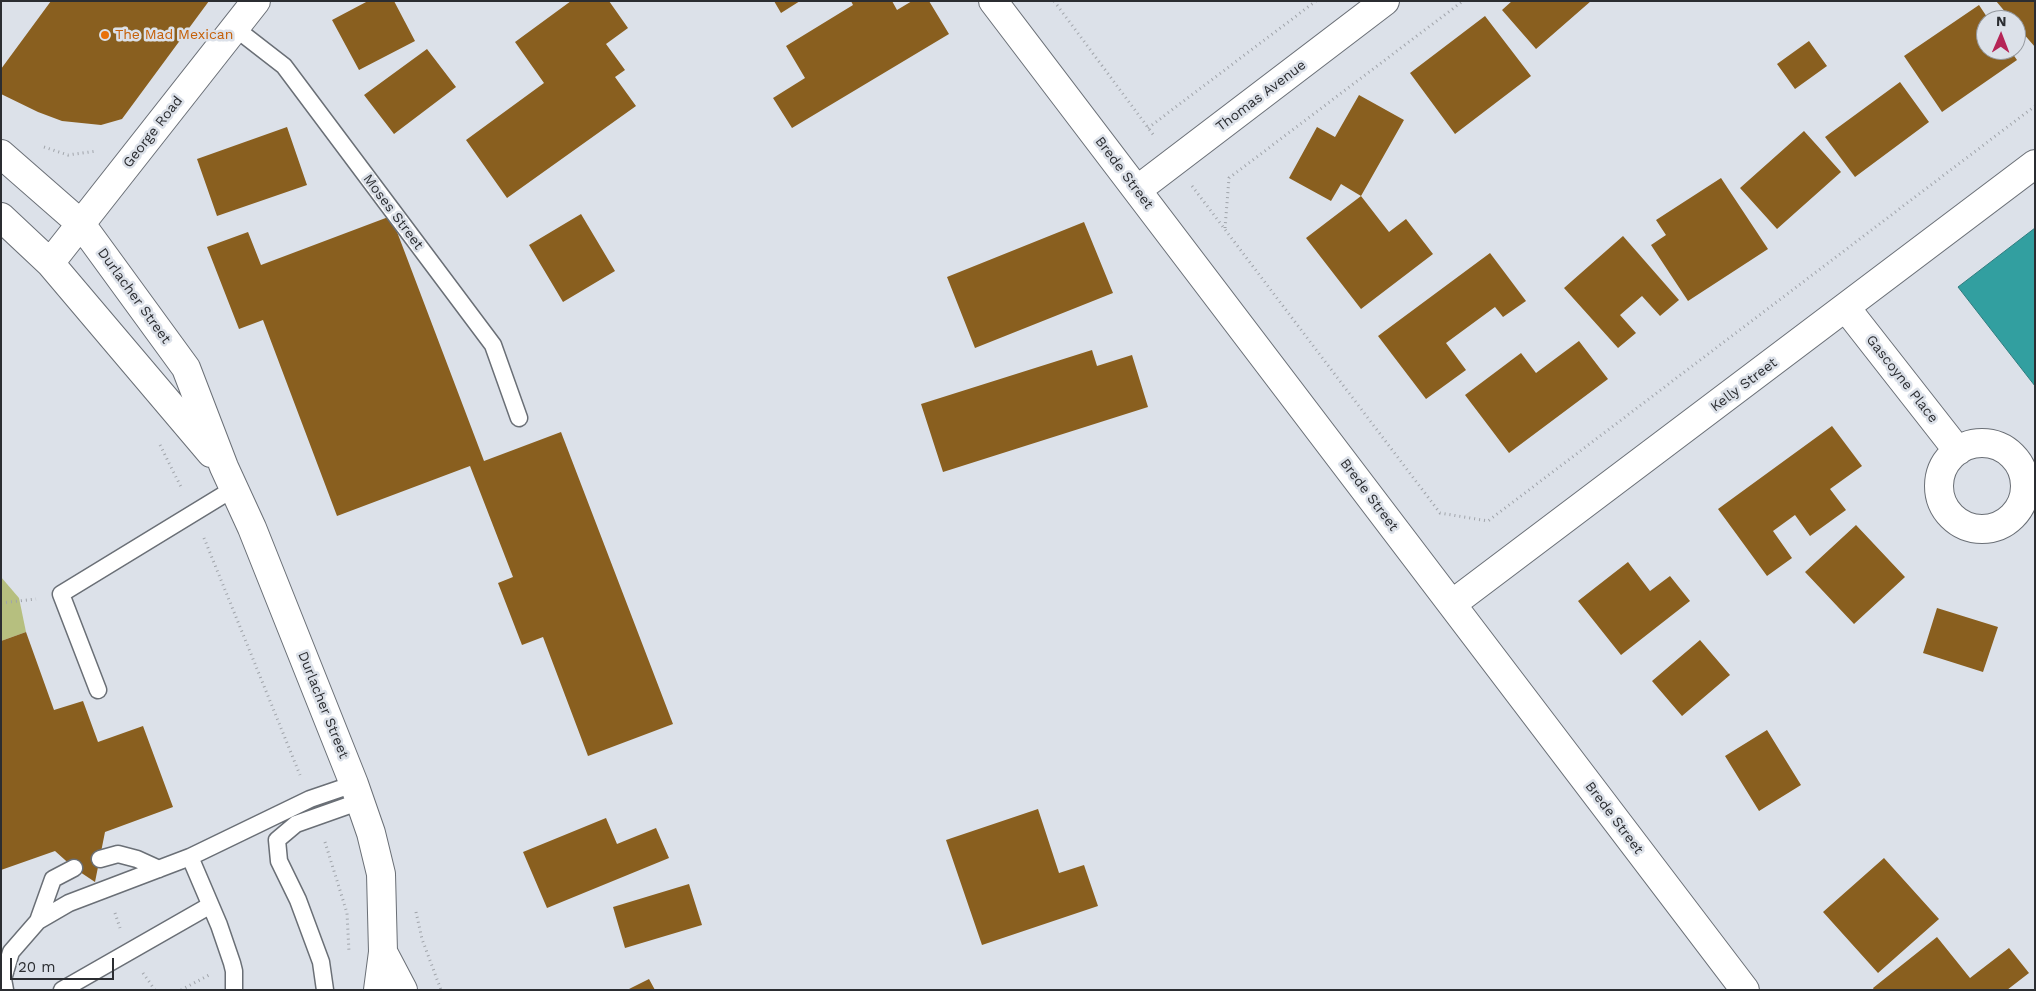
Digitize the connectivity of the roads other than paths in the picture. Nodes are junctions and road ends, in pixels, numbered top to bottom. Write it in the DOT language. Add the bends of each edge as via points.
graph roads {
  1 [pos="256,1"];
  2 [pos="993,1"];
  3 [pos="1385,1"];
  4 [pos="235,28"];
  5 [pos="1,154"];
  6 [pos="2035,164"];
  7 [pos="1137,190"];
  8 [pos="1,217"];
  9 [pos="81,224"];
  10 [pos="50,262"];
  11 [pos="1846,308"];
  12 [pos="519,418"];
  13 [pos="1958,450"];
  14 [pos="228,478"];
  15 [pos="1452,604"];
  16 [pos="98,690"];
  17 [pos="358,792"];
  18 [pos="190,857"];
  19 [pos="100,859"];
  20 [pos="74,868"];
  21 [pos="159,869"];
  22 [pos="209,906"];
  23 [pos="38,921"];
  24 [pos="383,952"];
  25 [pos="5,990"];
  26 [pos="62,990"];
  27 [pos="234,990"];
  28 [pos="325,990"];
  29 [pos="378,990"];
  30 [pos="403,990"];
  31 [pos="1745,990"];
  1 -- 4 [label="street, George Road"];
  2 -- 7 [label="street, Brede Street"];
  3 -- 7 [label="street, Thomas Avenue"];
  4 -- 9 [label="street, George Road"];
  4 -- 12 [label="lane, Moses Street" via="284,66 493,345"];
  5 -- 9 [label="street, Durlacher Street"];
  6 -- 11 [label="street, Kelly Street"];
  7 -- 15 [label="street, Brede Street"];
  8 -- 10 [label="street, Durlacher Street"];
  9 -- 10 [label="street, George Road"];
  9 -- 14 [label="street, Durlacher Street" via="186,368"];
  10 -- 14 [label="street, Durlacher Street"];
  11 -- 13 [label="street, Gascoyne Place"];
  11 -- 15 [label="street, Kelly Street"];
  14 -- 16 [label="lane" via="61,594"];
  14 -- 17 [label="street, Durlacher Street" via="252,528"];
  15 -- 31 [label="street, Brede Street"];
  17 -- 18 [label="lane" via="310,799"];
  17 -- 24 [label="street, Durlacher Street" via="381,874"];
  17 -- 28 [label="lane" via="296,824 277,840 279,861 305,918 320,962"];
  18 -- 21 [label="lane"];
  18 -- 22 [label="lane"];
  19 -- 21 [label="lane" via="118,854"];
  20 -- 23 [label="lane" via="53,879"];
  21 -- 23 [label="lane" via="69,903"];
  22 -- 26 [label="lane"];
  22 -- 27 [label="lane" via="232,963"];
  23 -- 25 [label="lane" via="11,952 3,979"];
  24 -- 29 [label="street, Durlacher Street"];
  24 -- 30 [label="street, Durlacher Street"];
}
